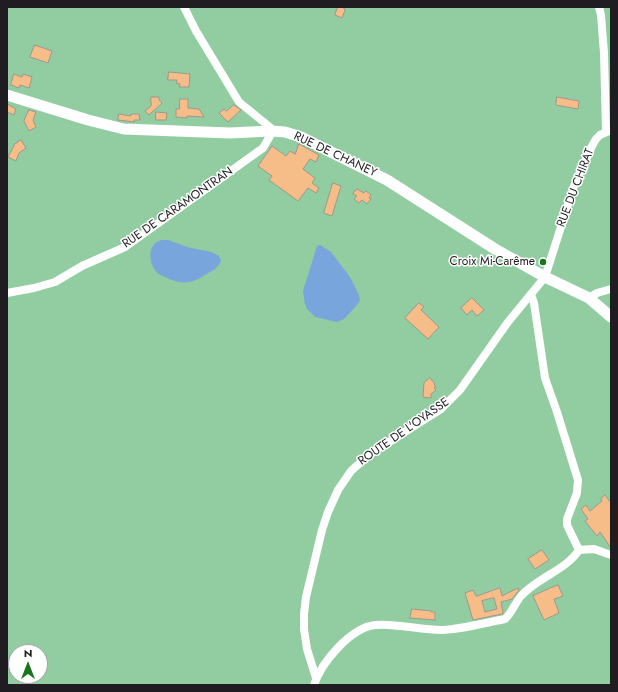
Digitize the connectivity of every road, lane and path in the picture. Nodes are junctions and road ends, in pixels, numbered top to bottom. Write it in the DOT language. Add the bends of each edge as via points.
graph roads {
  1 [pos="184,7"];
  2 [pos="599,7"];
  3 [pos="7,95"];
  4 [pos="271,131"];
  5 [pos="608,131"];
  6 [pos="545,277"];
  7 [pos="611,289"];
  8 [pos="7,293"];
  9 [pos="531,294"];
  10 [pos="589,298"];
  11 [pos="611,317"];
  12 [pos="579,550"];
  13 [pos="611,555"];
  14 [pos="315,682"];
  1 -- 4 [label="street" via="239,102 271,128"];
  2 -- 5 [label="street, RUE DU CHIRAT" via="602,15"];
  3 -- 4 [label="street, RUE DE CHANEY" via="124,129 230,133"];
  4 -- 6 [label="street, RUE DE CHANEY" via="301,136 388,180 495,249"];
  4 -- 8 [label="street, RUE DE CARAMONTRAN" via="263,148 125,247 82,266 55,282"];
  5 -- 6 [label="street, RUE DU CHIRAT" via="596,139 574,186"];
  6 -- 9 [label="street, ROUTE DE L'OYASSE"];
  6 -- 10 [label="street, RUE DE CHANEY"];
  7 -- 10 [label="street"];
  9 -- 12 [label="street" via="545,378 578,480 577,493 567,525"];
  9 -- 14 [label="street, ROUTE DE L'OYASSE" via="452,399 370,454 351,471 338,490 322,530 306,597 304,629"];
  10 -- 11 [label="street, RUE DE CHANEY"];
  12 -- 13 [label="street" via="594,549"];
  12 -- 14 [label="street" via="565,565 521,595 505,618 464,628 442,630 373,625 355,633 336,650 326,661"];
}
